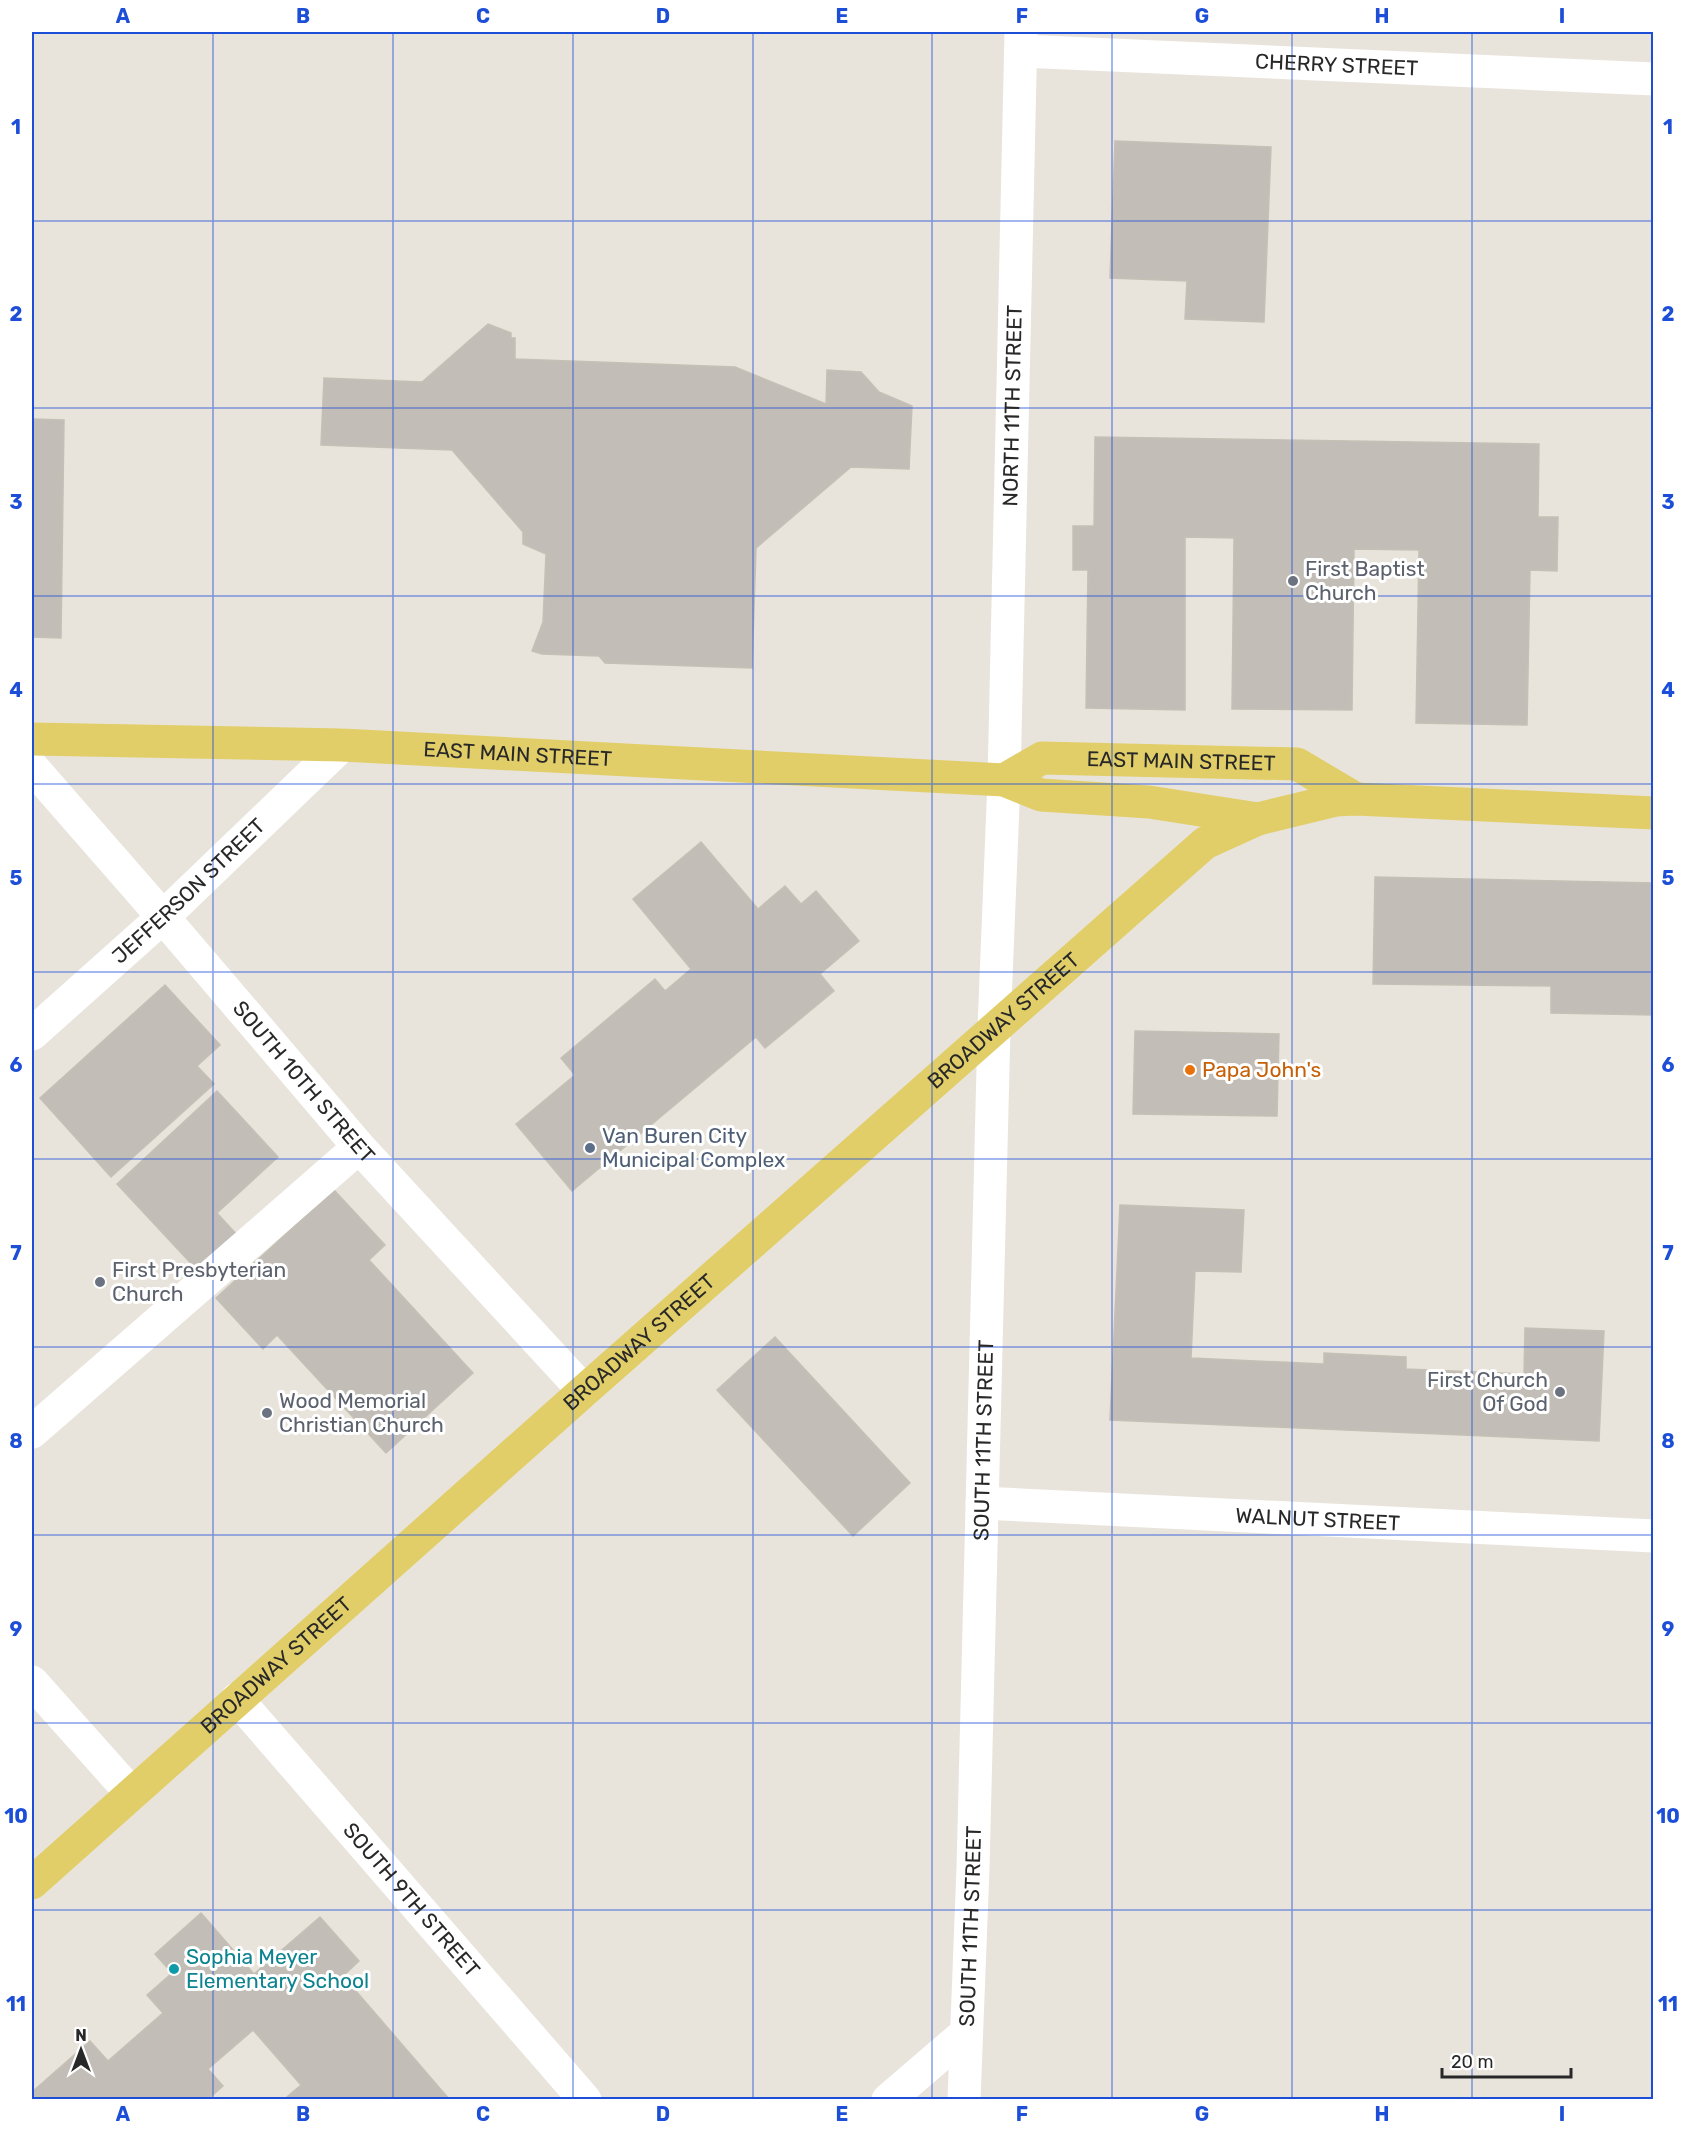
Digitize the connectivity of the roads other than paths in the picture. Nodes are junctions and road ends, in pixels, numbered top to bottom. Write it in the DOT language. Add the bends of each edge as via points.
graph roads {
  1 [pos="1021,41"];
  2 [pos="1653,79"];
  3 [pos="32,740"];
  4 [pos="342,746"];
  5 [pos="32,767"];
  6 [pos="1004,780"];
  7 [pos="1356,799"];
  8 [pos="1653,813"];
  9 [pos="1258,819"];
  10 [pos="163,917"];
  11 [pos="994,1028"];
  12 [pos="32,1034"];
  13 [pos="359,1147"];
  14 [pos="584,1391"];
  15 [pos="32,1432"];
  16 [pos="982,1503"];
  17 [pos="1653,1536"];
  18 [pos="32,1682"];
  19 [pos="237,1699"];
  20 [pos="132,1794"];
  21 [pos="32,1883"];
  22 [pos="966,2032"];
  23 [pos="585,2100"];
  24 [pos="888,2100"];
  25 [pos="964,2100"];
  1 -- 2 [label="street, CHERRY STREET"];
  1 -- 6 [label="street, NORTH 11TH STREET"];
  3 -- 4 [label="main road, EAST MAIN STREET"];
  4 -- 6 [label="main road, EAST MAIN STREET"];
  4 -- 10 [label="street, JEFFERSON STREET"];
  5 -- 10 [label="street, SOUTH 10TH STREET"];
  6 -- 7 [label="main road, EAST MAIN STREET" via="1042,758 1297,764"];
  6 -- 9 [label="main road, EAST MAIN STREET" via="1041,795 1149,802"];
  6 -- 11 [label="street, SOUTH 11TH STREET"];
  7 -- 8 [label="main road, EAST MAIN STREET"];
  7 -- 9 [label="main road, EAST MAIN STREET" via="1336,800"];
  9 -- 11 [label="main road, BROADWAY STREET" via="1205,843"];
  10 -- 12 [label="street, JEFFERSON STREET"];
  10 -- 13 [label="street, SOUTH 10TH STREET"];
  11 -- 14 [label="main road, BROADWAY STREET"];
  11 -- 16 [label="street, SOUTH 11TH STREET"];
  13 -- 14 [label="street, SOUTH 10TH STREET"];
  13 -- 15 [label="street"];
  14 -- 19 [label="main road, BROADWAY STREET"];
  16 -- 17 [label="street, WALNUT STREET"];
  16 -- 22 [label="street, SOUTH 11TH STREET"];
  18 -- 20 [label="street"];
  19 -- 20 [label="main road, BROADWAY STREET"];
  19 -- 23 [label="street, SOUTH 9TH STREET"];
  20 -- 21 [label="main road, BROADWAY STREET"];
  22 -- 24 [label="street"];
  22 -- 25 [label="street, SOUTH 11TH STREET"];
}
